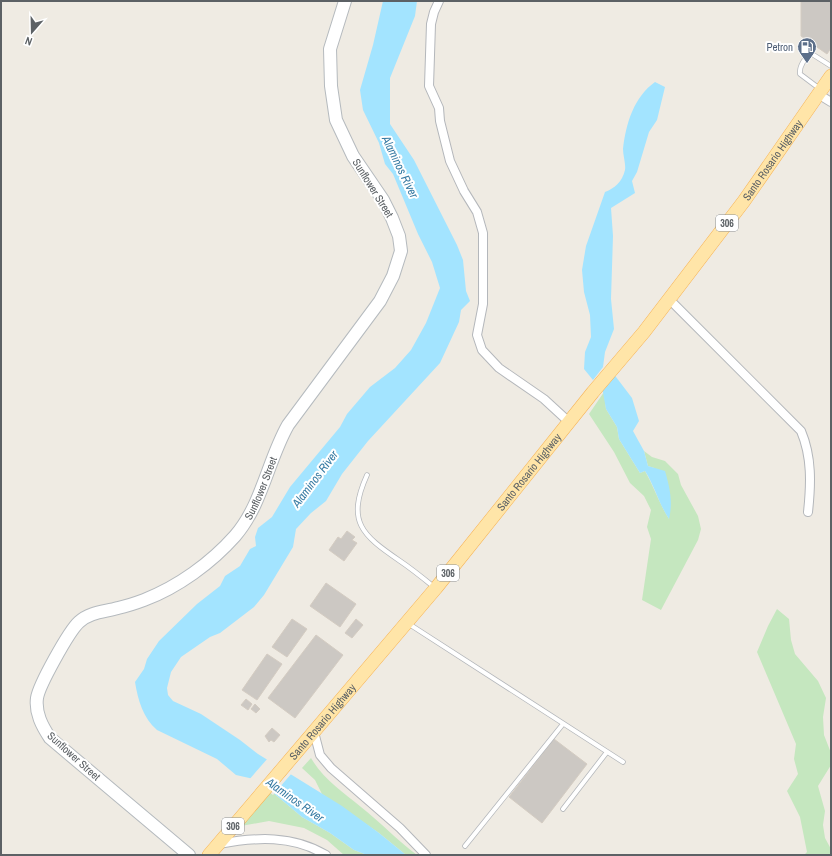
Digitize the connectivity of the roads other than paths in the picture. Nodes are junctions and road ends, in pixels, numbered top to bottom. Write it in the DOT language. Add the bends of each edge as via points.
graph roads {
  1 [pos="345,1"];
  2 [pos="439,1"];
  3 [pos="831,66"];
  4 [pos="831,76"];
  5 [pos="820,92"];
  6 [pos="831,102"];
  7 [pos="669,299"];
  8 [pos="569,422"];
  9 [pos="367,475"];
  10 [pos="808,512"];
  11 [pos="436,588"];
  12 [pos="407,623"];
  13 [pos="563,724"];
  14 [pos="314,732"];
  15 [pos="607,752"];
  16 [pos="623,762"];
  17 [pos="563,809"];
  18 [pos="219,844"];
  19 [pos="465,846"];
  20 [pos="189,855"];
  21 [pos="209,855"];
  22 [pos="326,855"];
  23 [pos="426,855"];
  1 -- 20 [label="street, Sunflower Street" via="330,48 332,100 336,120 345,142 383,200 399,236 401,251 394,276 380,301 281,436 256,500 235,535 192,574 165,590 117,609 96,612 79,622 68,636 37,698 41,724 50,738"];
  2 -- 8 [label="street" via="431,24 429,86 439,108 450,161 477,212 483,233 483,298 478,339 482,350 500,368 544,399"];
  3 -- 5 [label="lane" via="812,54 799,69 800,74"];
  4 -- 5 [label="main road, Santo Rosario Highway / 306"];
  5 -- 6 [label="street"];
  5 -- 7 [label="main road, Santo Rosario Highway / 306" via="744,201"];
  7 -- 8 [label="main road, Santo Rosario Highway / 306"];
  7 -- 10 [label="street" via="800,431 806,443 809,462 811,483"];
  8 -- 11 [label="main road, Santo Rosario Highway / 306"];
  9 -- 11 [label="lane" via="359,493 358,506 366,536"];
  11 -- 12 [label="main road, Santo Rosario Highway / 306"];
  12 -- 13 [label="lane"];
  12 -- 14 [label="main road, Santo Rosario Highway / 306"];
  13 -- 15 [label="lane"];
  13 -- 19 [label="lane"];
  14 -- 18 [label="main road, Santo Rosario Highway / 306"];
  14 -- 23 [label="street" via="320,755 331,768 400,828"];
  15 -- 16 [label="lane"];
  15 -- 17 [label="lane"];
  18 -- 21 [label="main road, Santo Rosario Highway / 306"];
  18 -- 22 [label="street" via="255,838 279,839 306,845"];
}
